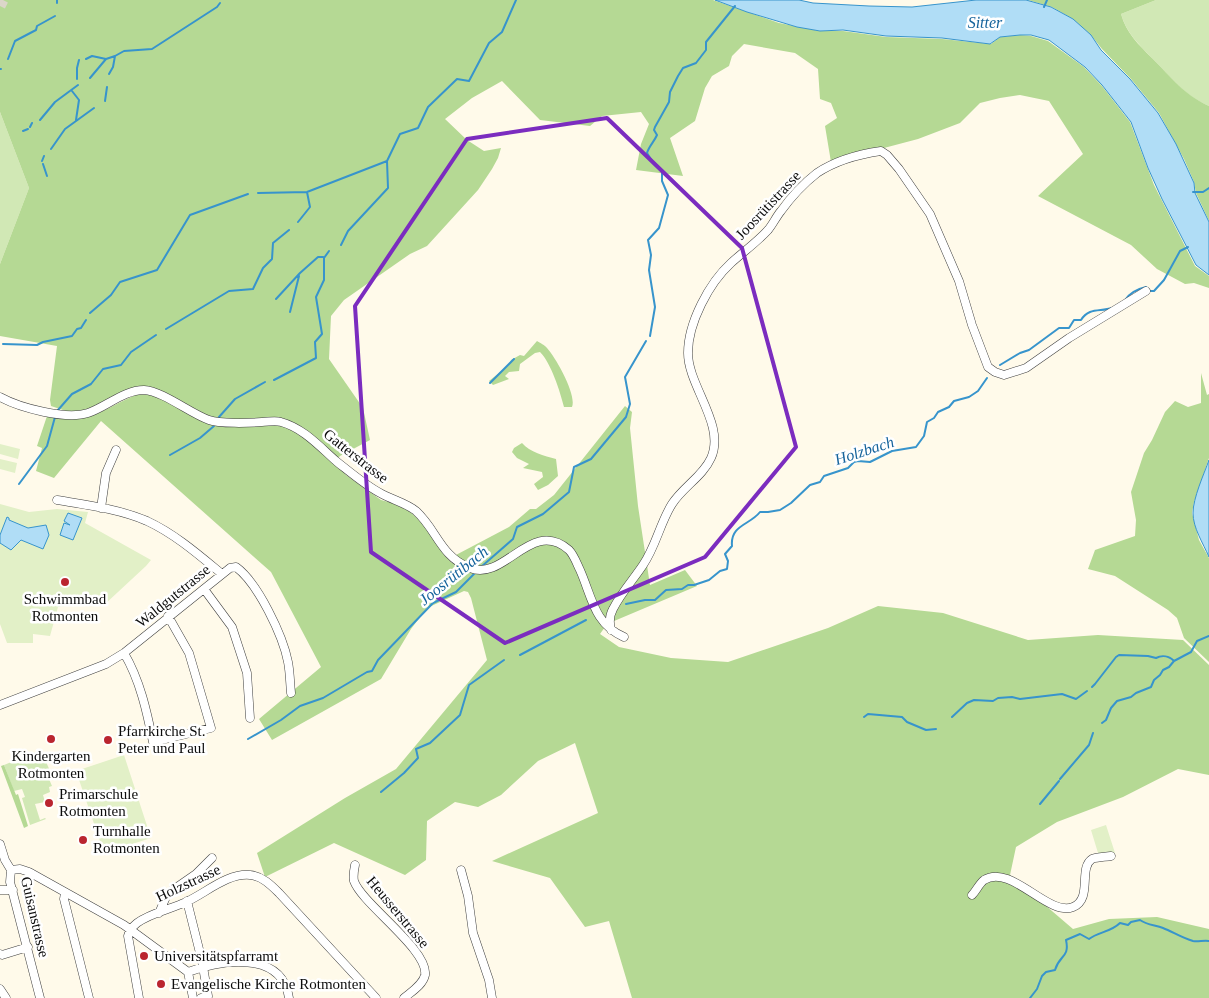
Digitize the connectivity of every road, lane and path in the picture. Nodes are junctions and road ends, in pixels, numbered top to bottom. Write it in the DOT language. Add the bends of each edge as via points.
graph roads {
  1 [pos="1143,293"];
  2 [pos="0,397"];
  3 [pos="116,450"];
  4 [pos="57,500"];
  5 [pos="101,508"];
  6 [pos="222,574"];
  7 [pos="204,589"];
  8 [pos="168,616"];
  9 [pos="612,630"];
  10 [pos="624,637"];
  11 [pos="124,653"];
  12 [pos="291,693"];
  13 [pos="0,706"];
  14 [pos="250,718"];
  15 [pos="0,844"];
  16 [pos="1112,856"];
  17 [pos="212,858"];
  18 [pos="355,865"];
  19 [pos="462,870"];
  20 [pos="10,872"];
  21 [pos="0,875"];
  22 [pos="0,890"];
  23 [pos="13,890"];
  24 [pos="65,893"];
  25 [pos="972,895"];
  26 [pos="188,901"];
  27 [pos="159,913"];
  28 [pos="130,930"];
  29 [pos="28,947"];
  30 [pos="0,954"];
  31 [pos="203,968"];
  32 [pos="188,972"];
  33 [pos="0,989"];
  34 [pos="6,998"];
  35 [pos="40,998"];
  36 [pos="89,998"];
  37 [pos="140,998"];
  38 [pos="193,998"];
  39 [pos="201,998"];
  40 [pos="289,998"];
  41 [pos="376,998"];
  42 [pos="404,998"];
  43 [pos="492,998"];
  1 -- 9 [label="street, Joosrütistrasse" via="1026,368 1004,375 995,372 988,367 930,214 887,155 881,151 827,167 792,195 768,229 720,275 700,306 688,354 690,369 713,430 714,450 711,459 673,503 656,543 612,609 609,619"];
  2 -- 9 [label="street, Gatterstrasse" via="46,412 73,416 144,390 211,421 280,421 299,430 373,488 415,511 452,558 471,568 491,568 530,544 541,541 552,540 570,551 600,620"];
  3 -- 5 [label="street" via="106,473"];
  4 -- 5 [label="street"];
  5 -- 6 [label="street" via="146,521 168,532"];
  6 -- 7 [label="street, Waldgutstrasse"];
  6 -- 12 [label="street, Waldgutstrasse" via="236,567 244,572 271,615 288,662"];
  7 -- 8 [label="street, Waldgutstrasse"];
  7 -- 14 [label="street" via="232,627 247,674"];
  8 -- 11 [label="street, Waldgutstrasse"];
  8 -- 11 [label="street" via="189,653 211,728 153,742 134,669"];
  9 -- 10 [label="street, Gatterstrasse"];
  11 -- 13 [label="street, Waldgutstrasse" via="106,664"];
  15 -- 20 [label="street, Guisanstrasse"];
  16 -- 25 [label="street" via="1093,859 1089,863 1084,894 1073,907 1055,907 1020,885 999,877 982,881"];
  17 -- 27 [label="street" via="170,892"];
  18 -- 42 [label="street, Heusserstrasse" via="354,880 364,895 403,937 424,968 423,981"];
  19 -- 43 [label="street" via="473,933"];
  20 -- 21 [label="street"];
  20 -- 23 [label="street, Guisanstrasse"];
  20 -- 24 [label="street" via="22,870"];
  22 -- 23 [label="street"];
  23 -- 29 [label="street, Guisanstrasse"];
  24 -- 28 [label="street"];
  24 -- 36 [label="street" via="64,900"];
  26 -- 27 [label="street, Holzstrasse"];
  26 -- 31 [label="street"];
  26 -- 41 [label="street, Holzstrasse" via="240,875 264,880 300,913"];
  27 -- 28 [label="street, Holzstrasse"];
  28 -- 32 [label="street"];
  28 -- 37 [label="street" via="128,936"];
  29 -- 30 [label="street"];
  29 -- 35 [label="street, Guisanstrasse"];
  31 -- 32 [label="street"];
  31 -- 39 [label="street" via="208,996"];
  31 -- 40 [label="street" via="237,962 264,965 279,975"];
  32 -- 38 [label="street"];
  33 -- 34 [label="street"];
}
